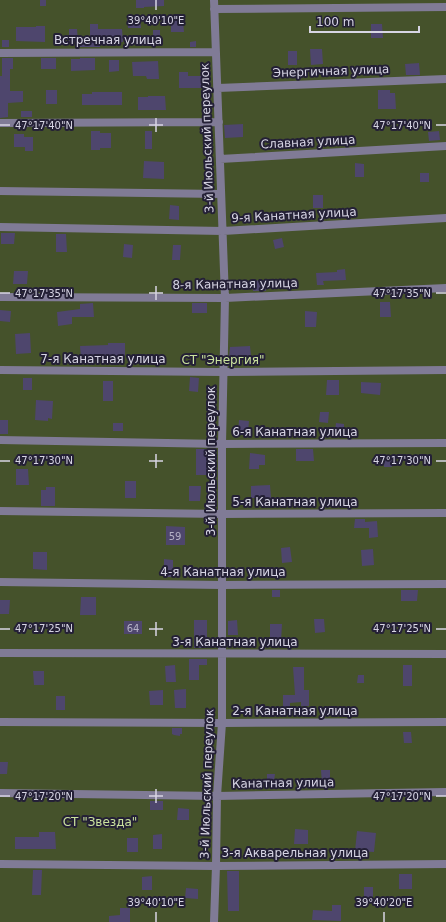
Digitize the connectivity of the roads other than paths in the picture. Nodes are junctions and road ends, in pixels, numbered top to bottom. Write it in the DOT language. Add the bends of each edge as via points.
graph roads {
  1 [pos="214,0"];
  2 [pos="446,7"];
  3 [pos="214,9"];
  4 [pos="216,52"];
  5 [pos="0,53"];
  6 [pos="446,79"];
  7 [pos="218,88"];
  8 [pos="219,122"];
  9 [pos="0,123"];
  10 [pos="446,146"];
  11 [pos="220,159"];
  12 [pos="0,191"];
  13 [pos="221,194"];
  14 [pos="446,218"];
  15 [pos="0,227"];
  16 [pos="223,231"];
  17 [pos="446,288"];
  18 [pos="0,297"];
  19 [pos="225,298"];
  20 [pos="0,370"];
  21 [pos="446,370"];
  22 [pos="223,372"];
  23 [pos="0,440"];
  24 [pos="446,443"];
  25 [pos="222,444"];
  26 [pos="0,511"];
  27 [pos="446,513"];
  28 [pos="222,514"];
  29 [pos="0,582"];
  30 [pos="446,584"];
  31 [pos="222,585"];
  32 [pos="0,653"];
  33 [pos="222,654"];
  34 [pos="446,654"];
  35 [pos="0,722"];
  36 [pos="446,722"];
  37 [pos="222,723"];
  38 [pos="446,792"];
  39 [pos="0,793"];
  40 [pos="217,796"];
  41 [pos="0,864"];
  42 [pos="446,864"];
  43 [pos="216,866"];
  44 [pos="214,922"];
  1 -- 3 [label="street, 3-й Июльский переулок"];
  2 -- 3 [label="street"];
  3 -- 4 [label="street, 3-й Июльский переулок"];
  4 -- 5 [label="street, Встречная улица"];
  4 -- 7 [label="street, 3-й Июльский переулок"];
  6 -- 7 [label="street, Энергичная улица"];
  7 -- 8 [label="street, 3-й Июльский переулок"];
  8 -- 9 [label="street"];
  8 -- 11 [label="street, 3-й Июльский переулок"];
  10 -- 11 [label="street, Славная улица"];
  11 -- 13 [label="street, 3-й Июльский переулок"];
  12 -- 13 [label="street"];
  13 -- 16 [label="street, 3-й Июльский переулок"];
  14 -- 16 [label="street, 9-я Канатная улица"];
  15 -- 16 [label="street, 9-я Канатная улица"];
  16 -- 19 [label="street, 3-й Июльский переулок"];
  17 -- 19 [label="street, 8-я Канатная улица"];
  18 -- 19 [label="street, 8-я Канатная улица"];
  19 -- 22 [label="street, 3-й Июльский переулок"];
  20 -- 22 [label="street, 7-я Канатная улица"];
  21 -- 22 [label="street, 7-я Канатная улица"];
  22 -- 25 [label="street, 3-й Июльский переулок"];
  23 -- 25 [label="street, 6-я Канатная улица"];
  24 -- 25 [label="street, 6-я Канатная улица"];
  25 -- 28 [label="street, 3-й Июльский переулок"];
  26 -- 28 [label="street, 5-я Канатная улица"];
  27 -- 28 [label="street, 5-я Канатная улица"];
  28 -- 31 [label="street, 3-й Июльский переулок"];
  29 -- 31 [label="street, 4-я Канатная улица"];
  30 -- 31 [label="street, 4-я Канатная улица"];
  31 -- 33 [label="street, 3-й Июльский переулок"];
  32 -- 33 [label="street, 3-я Канатная улица"];
  33 -- 34 [label="street, 3-я Канатная улица"];
  33 -- 37 [label="street, 3-й Июльский переулок"];
  35 -- 37 [label="street, 2-я Канатная улица"];
  36 -- 37 [label="street, 2-я Канатная улица"];
  37 -- 40 [label="street, 3-й Июльский переулок"];
  38 -- 40 [label="street, Канатная улица"];
  39 -- 40 [label="street, Канатная улица"];
  40 -- 43 [label="street, 3-й Июльский переулок"];
  41 -- 43 [label="street, 3-я Акварельная улица"];
  42 -- 43 [label="street, 3-я Акварельная улица"];
  43 -- 44 [label="street, 3-й Июльский переулок"];
}
